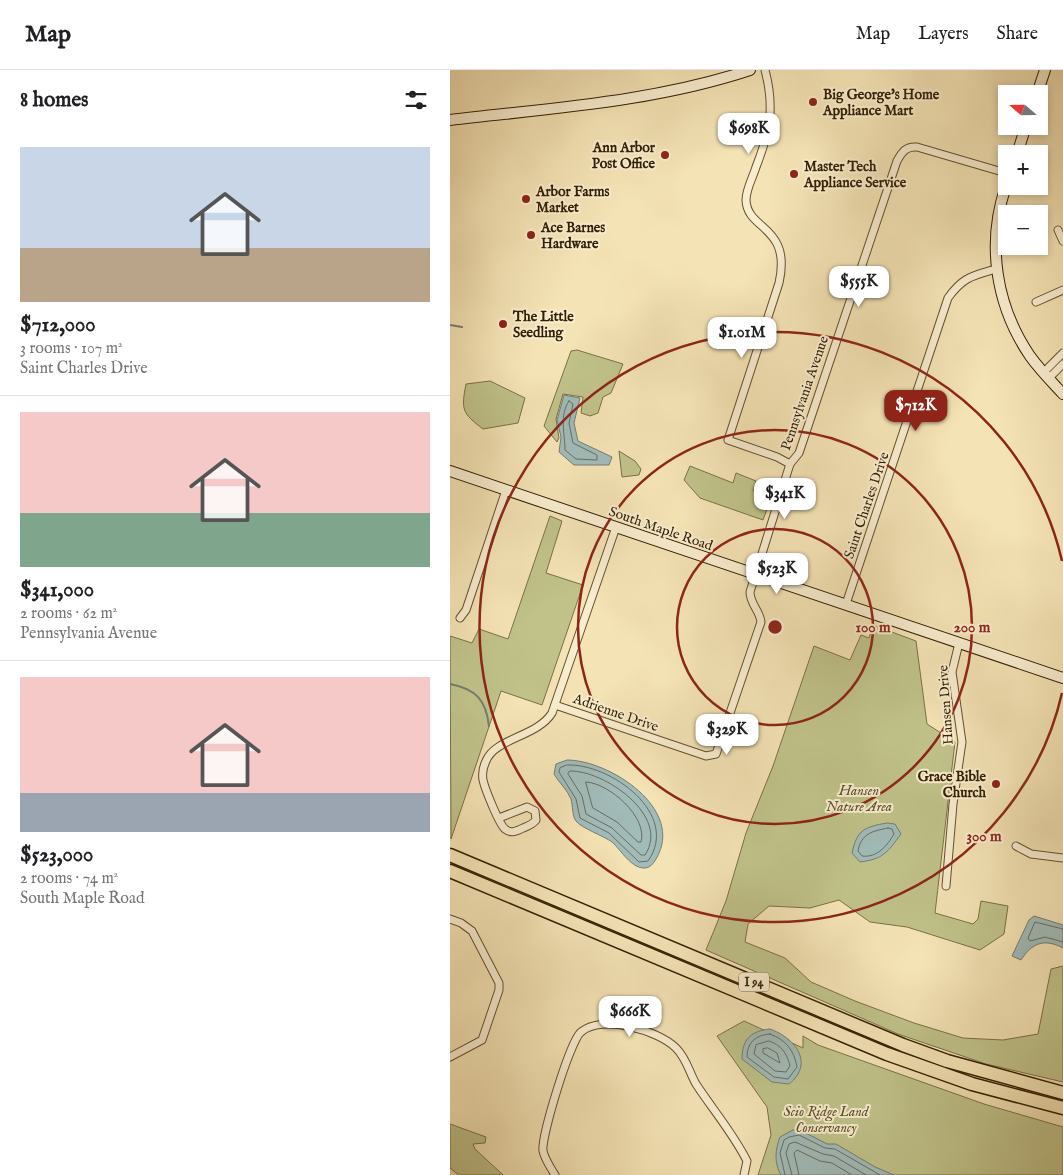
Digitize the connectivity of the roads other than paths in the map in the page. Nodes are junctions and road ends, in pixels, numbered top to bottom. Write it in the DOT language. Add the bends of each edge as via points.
graph roads {
  1 [pos="750,70"];
  2 [pos="766,70"];
  3 [pos="1045,70"];
  4 [pos="1040,85"];
  5 [pos="450,120"];
  6 [pos="998,172"];
  7 [pos="1004,195"];
  8 [pos="1058,230"];
  9 [pos="1063,241"];
  10 [pos="996,269"];
  11 [pos="1063,290"];
  12 [pos="1036,302"];
  13 [pos="1063,353"];
  14 [pos="1063,364"];
  15 [pos="1046,375"];
  16 [pos="1063,394"];
  17 [pos="790,464"];
  18 [pos="450,471"];
  19 [pos="506,490"];
  20 [pos="616,527"];
  21 [pos="756,574"];
  22 [pos="846,604"];
  23 [pos="460,618"];
  24 [pos="959,643"];
  25 [pos="1063,678"];
  26 [pos="555,704"];
  27 [pos="499,818"];
  28 [pos="1016,846"];
  29 [pos="450,855"];
  30 [pos="1063,858"];
  31 [pos="450,871"];
  32 [pos="946,886"];
  33 [pos="450,919"];
  34 [pos="450,1057"];
  35 [pos="1063,1093"];
  36 [pos="1063,1108"];
  37 [pos="555,1175"];
  38 [pos="744,1175"];
  1 -- 5 [label="street" via="646,97"];
  2 -- 17 [label="street" via="771,98 770,120 747,196 751,215 775,238 782,267 728,440"];
  3 -- 4 [label="street"];
  6 -- 17 [label="street, Pennsylvania Avenue" via="917,147 910,146 904,150 897,161 799,454"];
  7 -- 10 [label="street" via="997,227"];
  8 -- 9 [label="street"];
  10 -- 15 [label="street" via="1012,326"];
  10 -- 22 [label="street, Saint Charles Drive" via="967,278 948,298"];
  11 -- 12 [label="street"];
  13 -- 15 [label="street"];
  14 -- 15 [label="street"];
  15 -- 16 [label="street"];
  17 -- 21 [label="street, Pennsylvania Avenue"];
  18 -- 19 [label="street, South Maple Road"];
  19 -- 20 [label="street, South Maple Road"];
  19 -- 23 [label="street" via="466,610"];
  20 -- 21 [label="street, South Maple Road"];
  20 -- 26 [label="street, Adrienne Drive"];
  21 -- 22 [label="street, South Maple Road"];
  21 -- 26 [label="street, Adrienne Drive" via="750,596 760,617 759,628 718,750 713,756"];
  22 -- 24 [label="street, South Maple Road"];
  24 -- 25 [label="street, South Maple Road"];
  24 -- 32 [label="street, Hansen Drive" via="952,672 962,742"];
  26 -- 27 [label="street, Adrienne Drive" via="543,724 495,750 486,761 482,779"];
  27 -- 27 [label="street" via="506,830 514,832 533,824 536,815 532,808 527,807"];
  28 -- 30 [label="street" via="1031,854"];
  29 -- 35 [label="highway, I 94" via="903,1045 947,1061"];
  31 -- 36 [label="highway, I 94" via="896,1058 972,1084"];
  33 -- 34 [label="street" via="472,931 494,971 499,990 482,1040"];
  37 -- 38 [label="street" via="543,1151 546,1126 579,1032 602,1024 657,1034 676,1048 688,1063 695,1083 737,1142 747,1161"];
}
